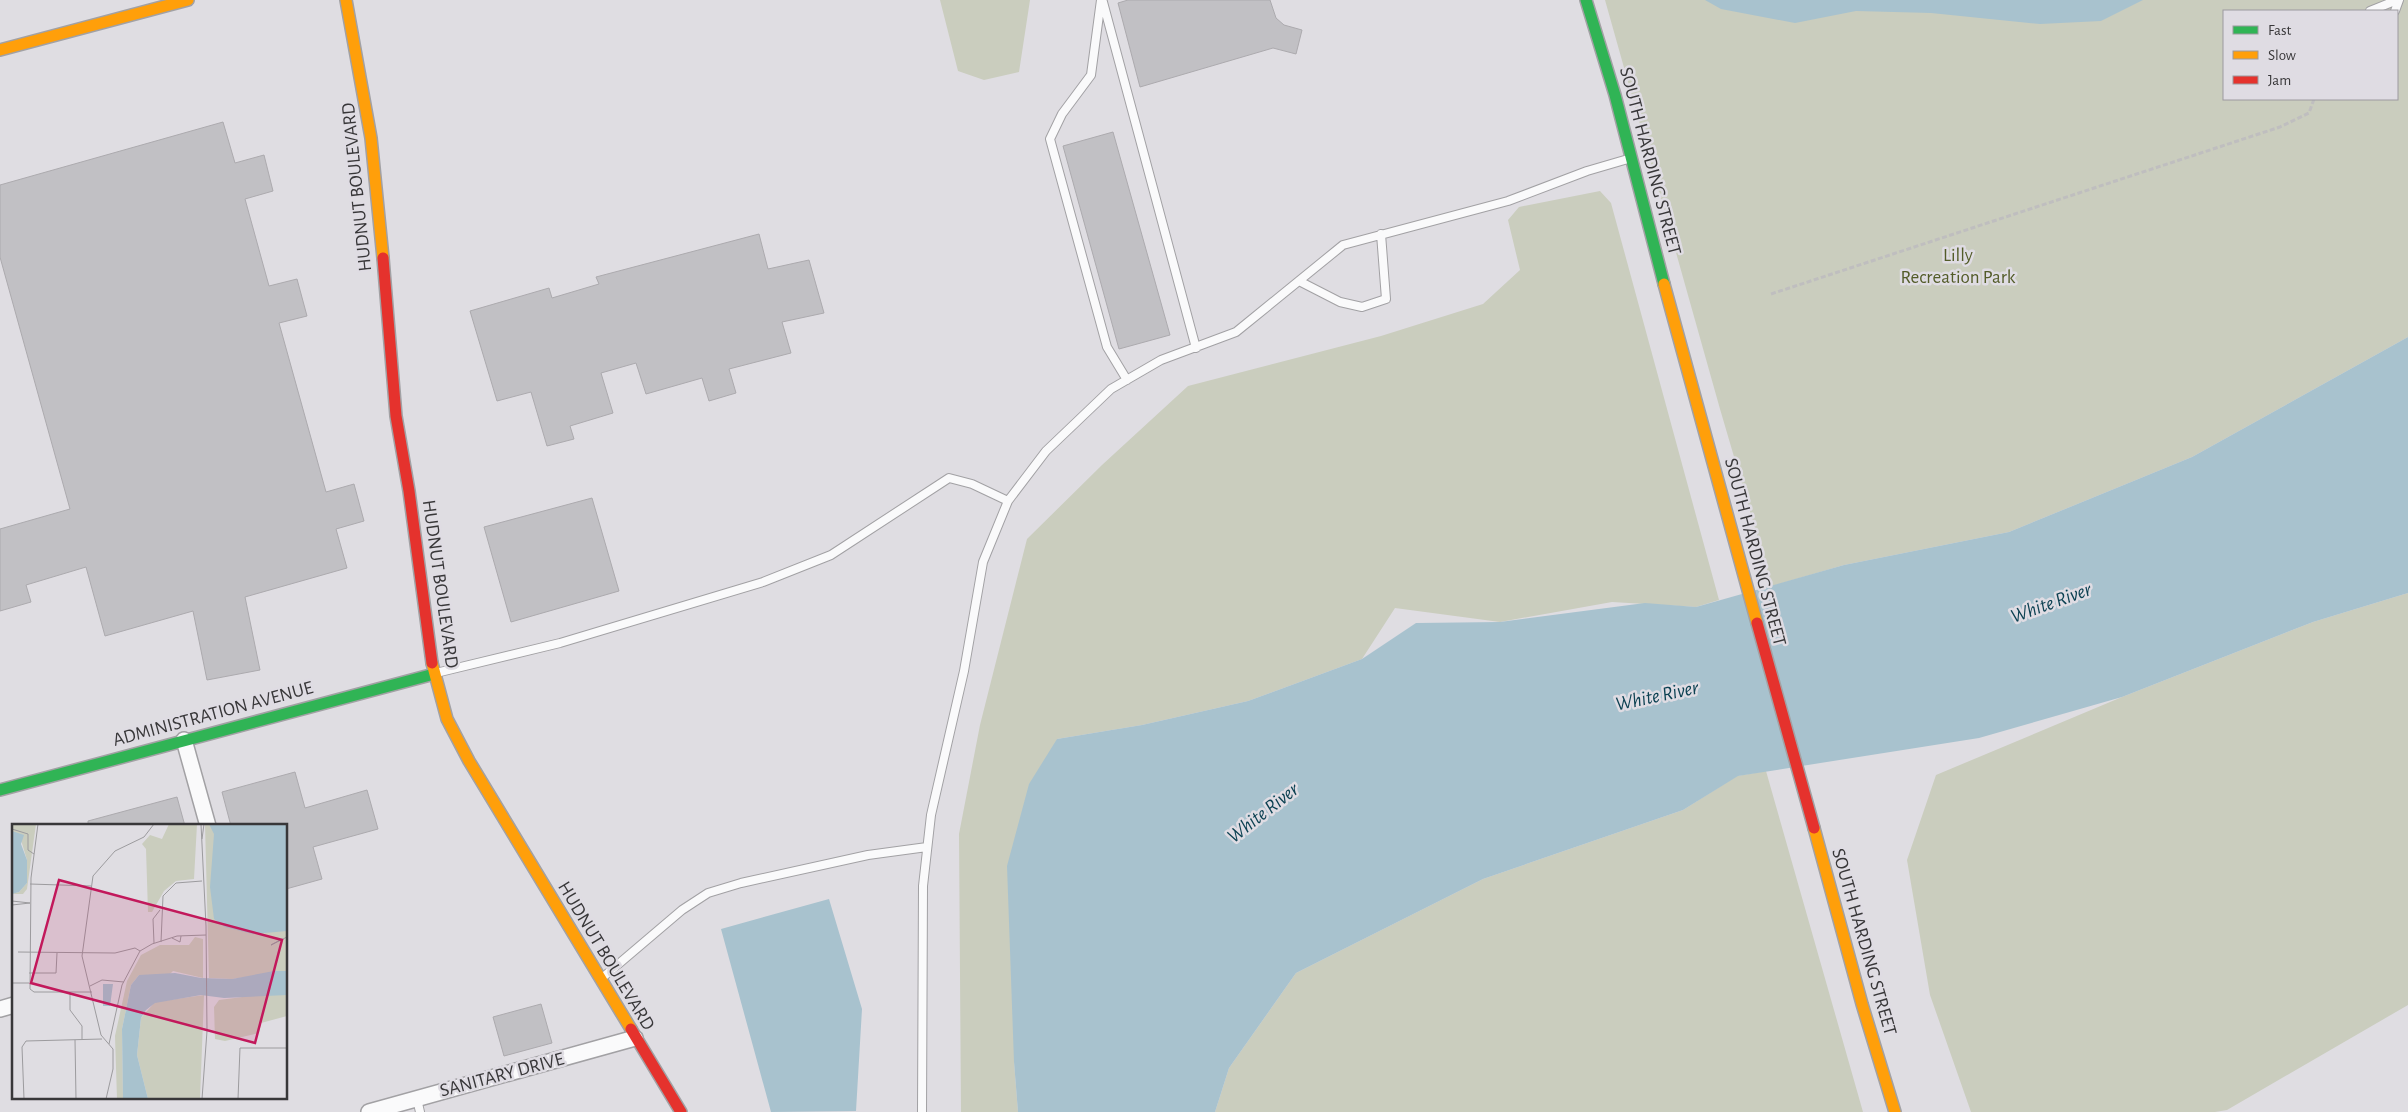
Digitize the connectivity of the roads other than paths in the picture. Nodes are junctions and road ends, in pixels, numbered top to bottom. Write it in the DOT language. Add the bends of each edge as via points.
graph roads {
  1 [pos="188,0"];
  2 [pos="346,0"];
  3 [pos="1102,0"];
  4 [pos="1586,0"];
  5 [pos="2398,0"];
  6 [pos="2373,10"];
  7 [pos="0,50"];
  8 [pos="1632,158"];
  9 [pos="1381,234"];
  10 [pos="1300,281"];
  11 [pos="1196,348"];
  12 [pos="1127,380"];
  13 [pos="1008,501"];
  14 [pos="434,674"];
  15 [pos="184,740"];
  16 [pos="0,790"];
  17 [pos="207,824"];
  18 [pos="927,847"];
  19 [pos="600,980"];
  20 [pos="635,1038"];
  21 [pos="419,1105"];
  22 [pos="369,1112"];
  23 [pos="681,1112"];
  24 [pos="922,1112"];
  25 [pos="1895,1112"];
  1 -- 7 [label="street"];
  2 -- 14 [label="street, HUDNUT BOULEVARD" via="371,138 396,416"];
  3 -- 11 [label="lane"];
  3 -- 12 [label="lane" via="1091,76 1062,114 1050,139 1107,347"];
  4 -- 8 [label="street, SOUTH HARDING STREET"];
  5 -- 6 [label="lane"];
  8 -- 9 [label="lane" via="1508,201"];
  8 -- 25 [label="street, SOUTH HARDING STREET" via="1678,337 1862,1004"];
  9 -- 10 [label="lane" via="1343,245"];
  9 -- 10 [label="lane" via="1386,299 1362,307 1340,302"];
  10 -- 11 [label="lane" via="1236,332"];
  11 -- 12 [label="lane" via="1161,360"];
  12 -- 13 [label="lane" via="1111,389 1046,451"];
  13 -- 14 [label="lane" via="972,484 949,478 831,555 763,582 560,643"];
  13 -- 18 [label="lane" via="983,562 964,671 930,815"];
  14 -- 15 [label="street, ADMINISTRATION AVENUE"];
  14 -- 19 [label="street, HUDNUT BOULEVARD" via="442,705 462,749"];
  15 -- 16 [label="street, ADMINISTRATION AVENUE"];
  15 -- 17 [label="street"];
  18 -- 19 [label="lane" via="868,855 708,893 682,910"];
  18 -- 24 [label="lane" via="923,886"];
  19 -- 20 [label="street, HUDNUT BOULEVARD"];
  20 -- 21 [label="street, SANITARY DRIVE"];
  20 -- 23 [label="street, HUDNUT BOULEVARD"];
  21 -- 22 [label="street, SANITARY DRIVE"];
}
